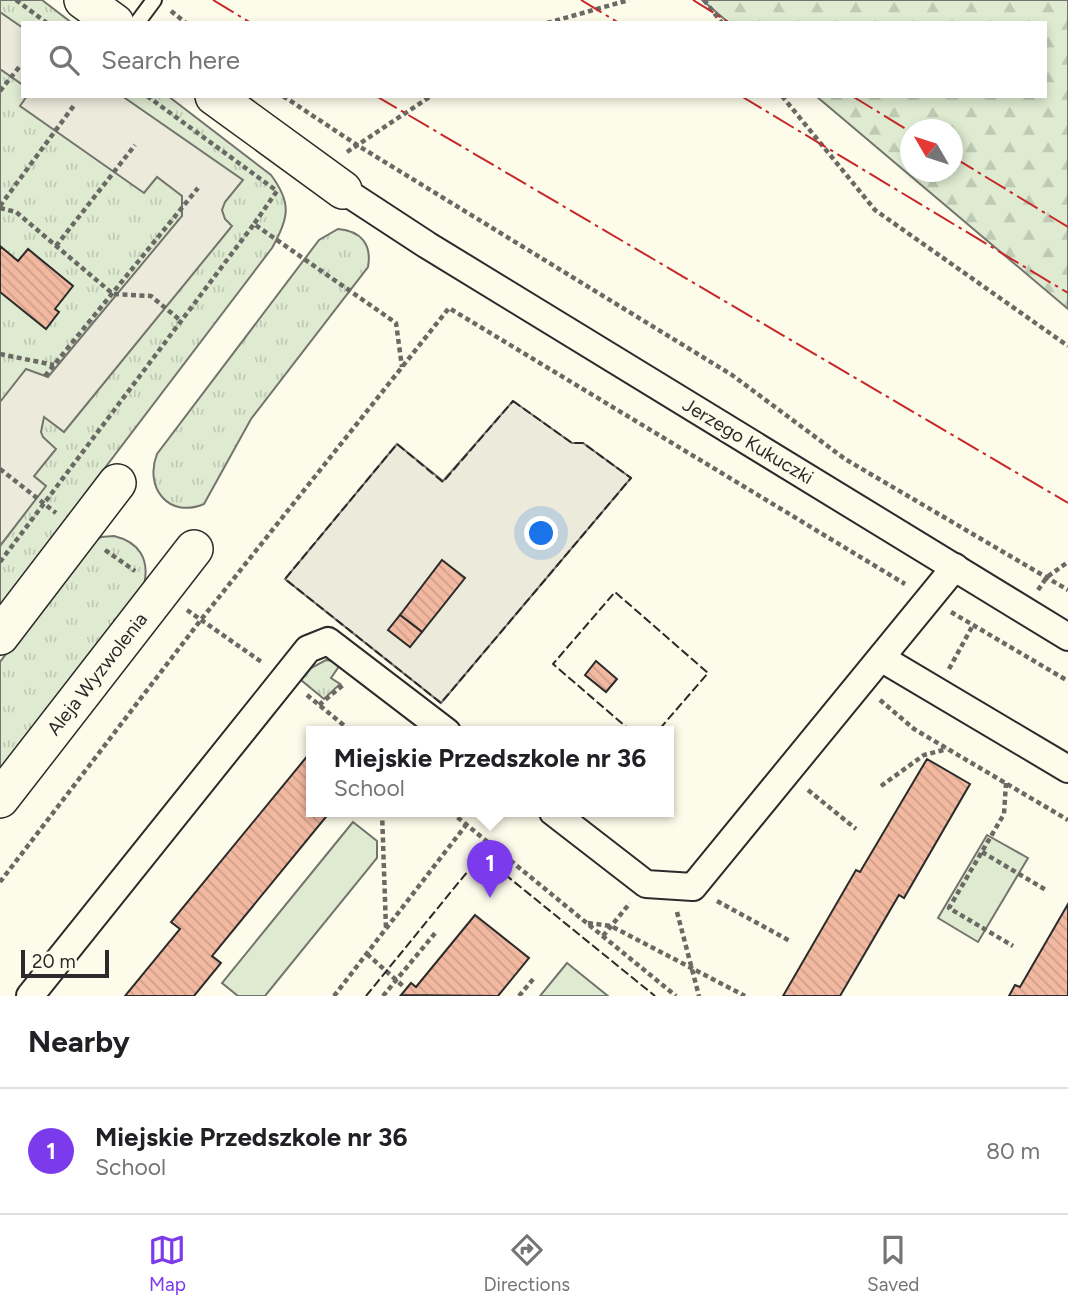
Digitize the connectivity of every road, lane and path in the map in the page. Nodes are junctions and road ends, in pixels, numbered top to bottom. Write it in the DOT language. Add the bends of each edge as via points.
graph roads {
  1 [pos="16,0"];
  2 [pos="83,0"];
  3 [pos="154,0"];
  4 [pos="629,0"];
  5 [pos="704,0"];
  6 [pos="44,21"];
  7 [pos="111,21"];
  8 [pos="138,21"];
  9 [pos="554,21"];
  10 [pos="720,21"];
  11 [pos="20,66"];
  12 [pos="0,91"];
  13 [pos="150,98"];
  14 [pos="217,98"];
  15 [pos="286,98"];
  16 [pos="428,98"];
  17 [pos="784,98"];
  18 [pos="75,104"];
  19 [pos="135,145"];
  20 [pos="357,145"];
  21 [pos="198,188"];
  22 [pos="343,190"];
  23 [pos="0,207"];
  24 [pos="254,224"];
  25 [pos="56,246"];
  26 [pos="113,294"];
  27 [pos="181,321"];
  28 [pos="1068,346"];
  29 [pos="2,355"];
  30 [pos="54,365"];
  31 [pos="402,367"];
  32 [pos="46,376"];
  33 [pos="0,469"];
  34 [pos="117,483"];
  35 [pos="44,504"];
  36 [pos="80,531"];
  37 [pos="194,549"];
  38 [pos="0,562"];
  39 [pos="1068,562"];
  40 [pos="955,567"];
  41 [pos="1046,577"];
  42 [pos="161,590"];
  43 [pos="1068,590"];
  44 [pos="930,599"];
  45 [pos="1025,610"];
  46 [pos="200,621"];
  47 [pos="973,625"];
  48 [pos="0,636"];
  49 [pos="1068,637"];
  50 [pos="881,658"];
  51 [pos="284,678"];
  52 [pos="1068,681"];
  53 [pos="860,684"];
  54 [pos="936,691"];
  55 [pos="344,726"];
  56 [pos="439,726"];
  57 [pos="947,748"];
  58 [pos="1068,769"];
  59 [pos="1006,783"];
  60 [pos="881,786"];
  61 [pos="0,799"];
  62 [pos="383,817"];
  63 [pos="457,817"];
  64 [pos="560,817"];
  65 [pos="1068,820"];
  66 [pos="466,825"];
  67 [pos="982,852"];
  68 [pos="0,882"];
  69 [pos="670,885"];
  70 [pos="1046,890"];
  71 [pos="586,923"];
  72 [pos="611,926"];
  73 [pos="386,929"];
  74 [pos="436,932"];
  75 [pos="603,936"];
  76 [pos="790,941"];
  77 [pos="1013,946"];
  78 [pos="367,954"];
  79 [pos="691,968"];
  80 [pos="534,978"];
  81 [pos="397,980"];
  82 [pos="404,987"];
  83 [pos="30,996"];
  84 [pos="333,996"];
  85 [pos="383,996"];
  86 [pos="519,996"];
  87 [pos="676,996"];
  88 [pos="699,996"];
  89 [pos="745,996"];
  1 -- 6 [label="path"];
  2 -- 7 [label="street"];
  3 -- 8 [label="lane"];
  4 -- 9 [label="path"];
  5 -- 10 [label="path"];
  11 -- 12 [label="path"];
  13 -- 24 [label="path" via="277,191"];
  14 -- 22 [label="street"];
  15 -- 20 [label="path"];
  16 -- 20 [label="path"];
  17 -- 28 [label="path" via="876,210"];
  18 -- 23 [label="path"];
  19 -- 25 [label="path"];
  20 -- 41 [label="path" via="732,375 845,458"];
  21 -- 26 [label="path"];
  22 -- 40 [label="street, Jerzego Kukuczki"];
  23 -- 25 [label="path" via="16,212"];
  24 -- 27 [label="path"];
  24 -- 31 [label="path" via="396,323"];
  25 -- 26 [label="path"];
  26 -- 27 [label="path" via="151,296"];
  26 -- 30 [label="path"];
  27 -- 35 [label="path"];
  29 -- 30 [label="path"];
  30 -- 32 [label="path"];
  31 -- 44 [label="path" via="449,307"];
  31 -- 46 [label="path"];
  33 -- 35 [label="path"];
  34 -- 36 [label="street"];
  35 -- 36 [label="path"];
  35 -- 38 [label="path"];
  36 -- 42 [label="path"];
  36 -- 48 [label="street"];
  37 -- 42 [label="street, Aleja Wyzwolenia"];
  39 -- 41 [label="path"];
  40 -- 44 [label="street"];
  40 -- 45 [label="street, Jerzego Kukuczki"];
  41 -- 43 [label="path"];
  41 -- 45 [label="path"];
  42 -- 46 [label="path"];
  42 -- 61 [label="street, Aleja Wyzwolenia"];
  44 -- 47 [label="path"];
  44 -- 50 [label="street"];
  45 -- 49 [label="street, Jerzego Kukuczki"];
  46 -- 51 [label="path"];
  46 -- 68 [label="path"];
  47 -- 52 [label="path"];
  47 -- 54 [label="path"];
  50 -- 53 [label="street"];
  50 -- 54 [label="street"];
  51 -- 55 [label="path"];
  51 -- 56 [label="street" via="308,649 328,640"];
  51 -- 83 [label="street"];
  53 -- 57 [label="path" via="915,729"];
  53 -- 69 [label="street"];
  54 -- 58 [label="street"];
  57 -- 59 [label="path"];
  57 -- 60 [label="path" via="924,755"];
  59 -- 65 [label="path"];
  59 -- 67 [label="path" via="1004,814"];
  62 -- 73 [label="path"];
  63 -- 66 [label="path"];
  64 -- 69 [label="street"];
  66 -- 71 [label="path"];
  66 -- 73 [label="path"];
  67 -- 70 [label="path"];
  67 -- 77 [label="path" via="949,908"];
  69 -- 72 [label="path"];
  69 -- 76 [label="path"];
  69 -- 79 [label="path"];
  71 -- 72 [label="path"];
  71 -- 75 [label="path"];
  72 -- 75 [label="path"];
  72 -- 79 [label="path"];
  73 -- 78 [label="path"];
  74 -- 81 [label="path"];
  75 -- 87 [label="path"];
  78 -- 81 [label="path"];
  78 -- 84 [label="path"];
  79 -- 88 [label="path"];
  79 -- 89 [label="path"];
  80 -- 86 [label="path"];
  81 -- 82 [label="path"];
  81 -- 85 [label="path"];
}
